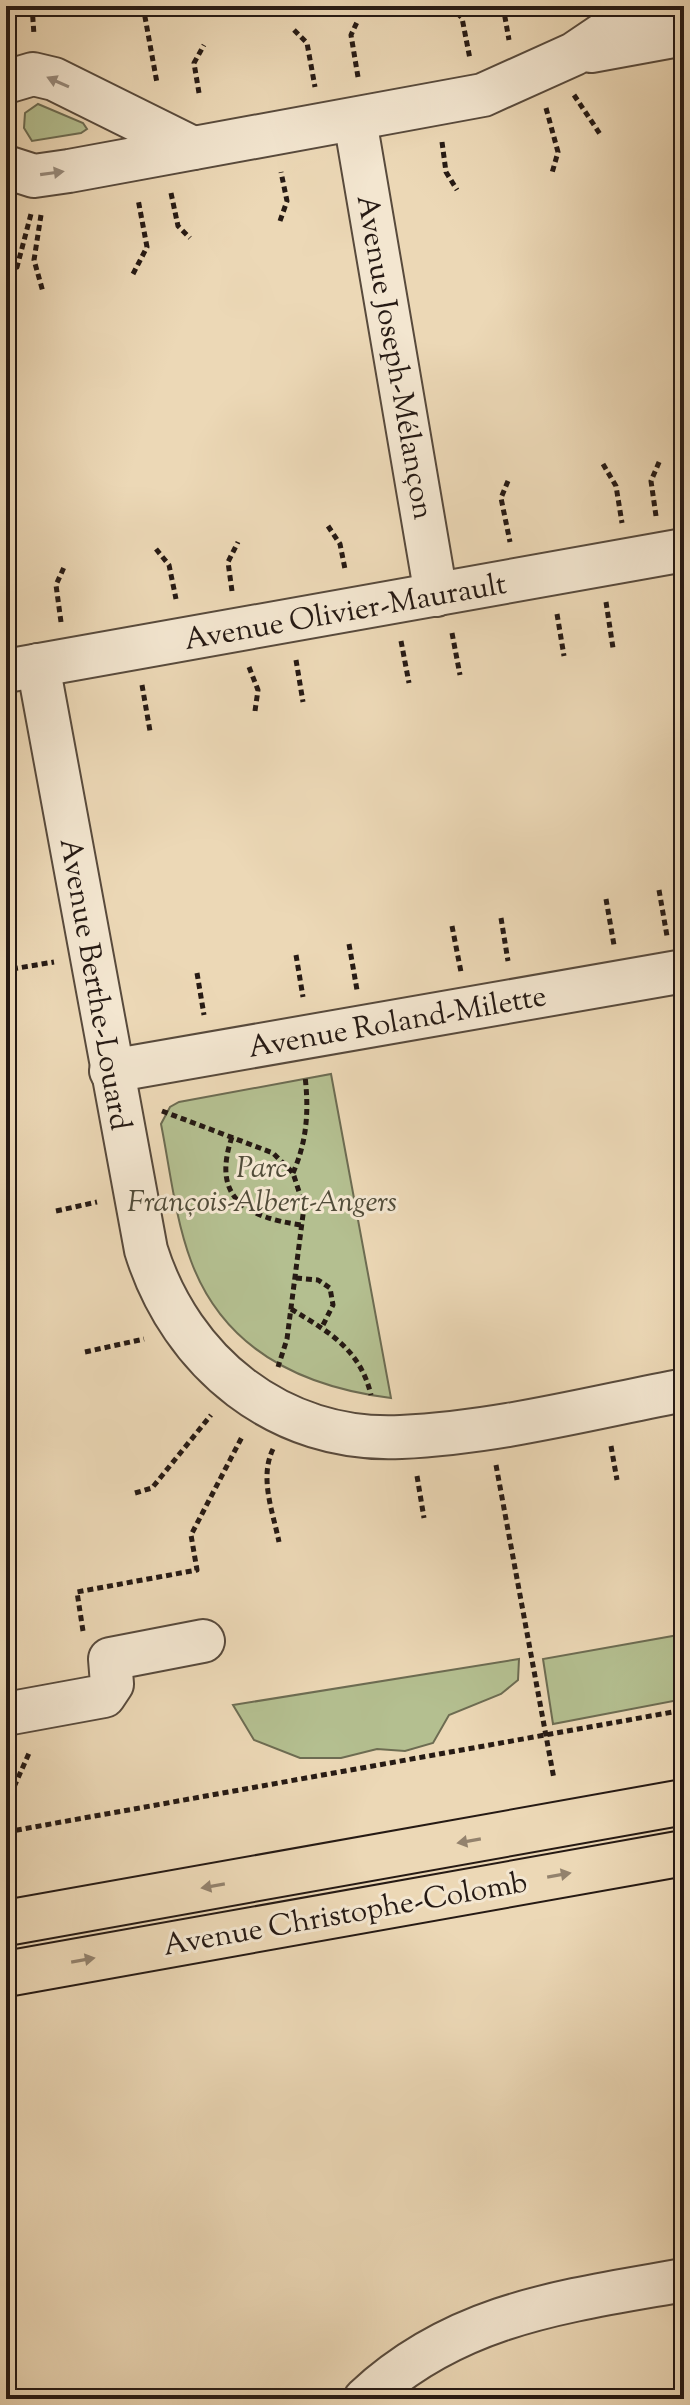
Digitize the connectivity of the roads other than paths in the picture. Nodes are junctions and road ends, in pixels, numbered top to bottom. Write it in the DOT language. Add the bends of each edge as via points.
graph roads {
  1 [pos="645,6"];
  2 [pos="684,34"];
  3 [pos="574,74"];
  4 [pos="6,82"];
  5 [pos="357,102"];
  6 [pos="193,148"];
  7 [pos="6,167"];
  8 [pos="684,550"];
  9 [pos="443,612"];
  10 [pos="22,668"];
  11 [pos="675,954"];
  12 [pos="111,1071"];
  13 [pos="684,1390"];
  14 [pos="203,1641"];
  15 [pos="6,1714"];
  16 [pos="684,1802"];
  17 [pos="684,1853"];
  18 [pos="6,1923"];
  19 [pos="6,1974"];
  20 [pos="684,2280"];
  21 [pos="365,2399"];
  1 -- 3 [label="street"];
  2 -- 3 [label="street"];
  3 -- 5 [label="street" via="483,95"];
  6 -- 4 [label="street, one-way" via="43,75 23,74"];
  5 -- 6 [label="street"];
  5 -- 9 [label="street, Avenue Joseph-Mélançon"];
  7 -- 6 [label="street, one-way" via="34,176"];
  8 -- 9 [label="street, Avenue Olivier-Maurault"];
  9 -- 10 [label="street, Avenue Olivier-Maurault"];
  10 -- 12 [label="street, Avenue Berthe-Louard"];
  11 -- 12 [label="street, Avenue Roland-Milette"];
  12 -- 13 [label="street, Avenue Berthe-Louard" via="146,1250 159,1286 202,1354 260,1403 324,1428 400,1438"];
  14 -- 15 [label="street" via="110,1659 112,1684 104,1696"];
  16 -- 18 [label="main road, Avenue Christophe-Colomb, one-way"];
  19 -- 17 [label="main road, Avenue Christophe-Colomb, one-way"];
  20 -- 21 [label="street" via="500,2317 421,2355"];
}
